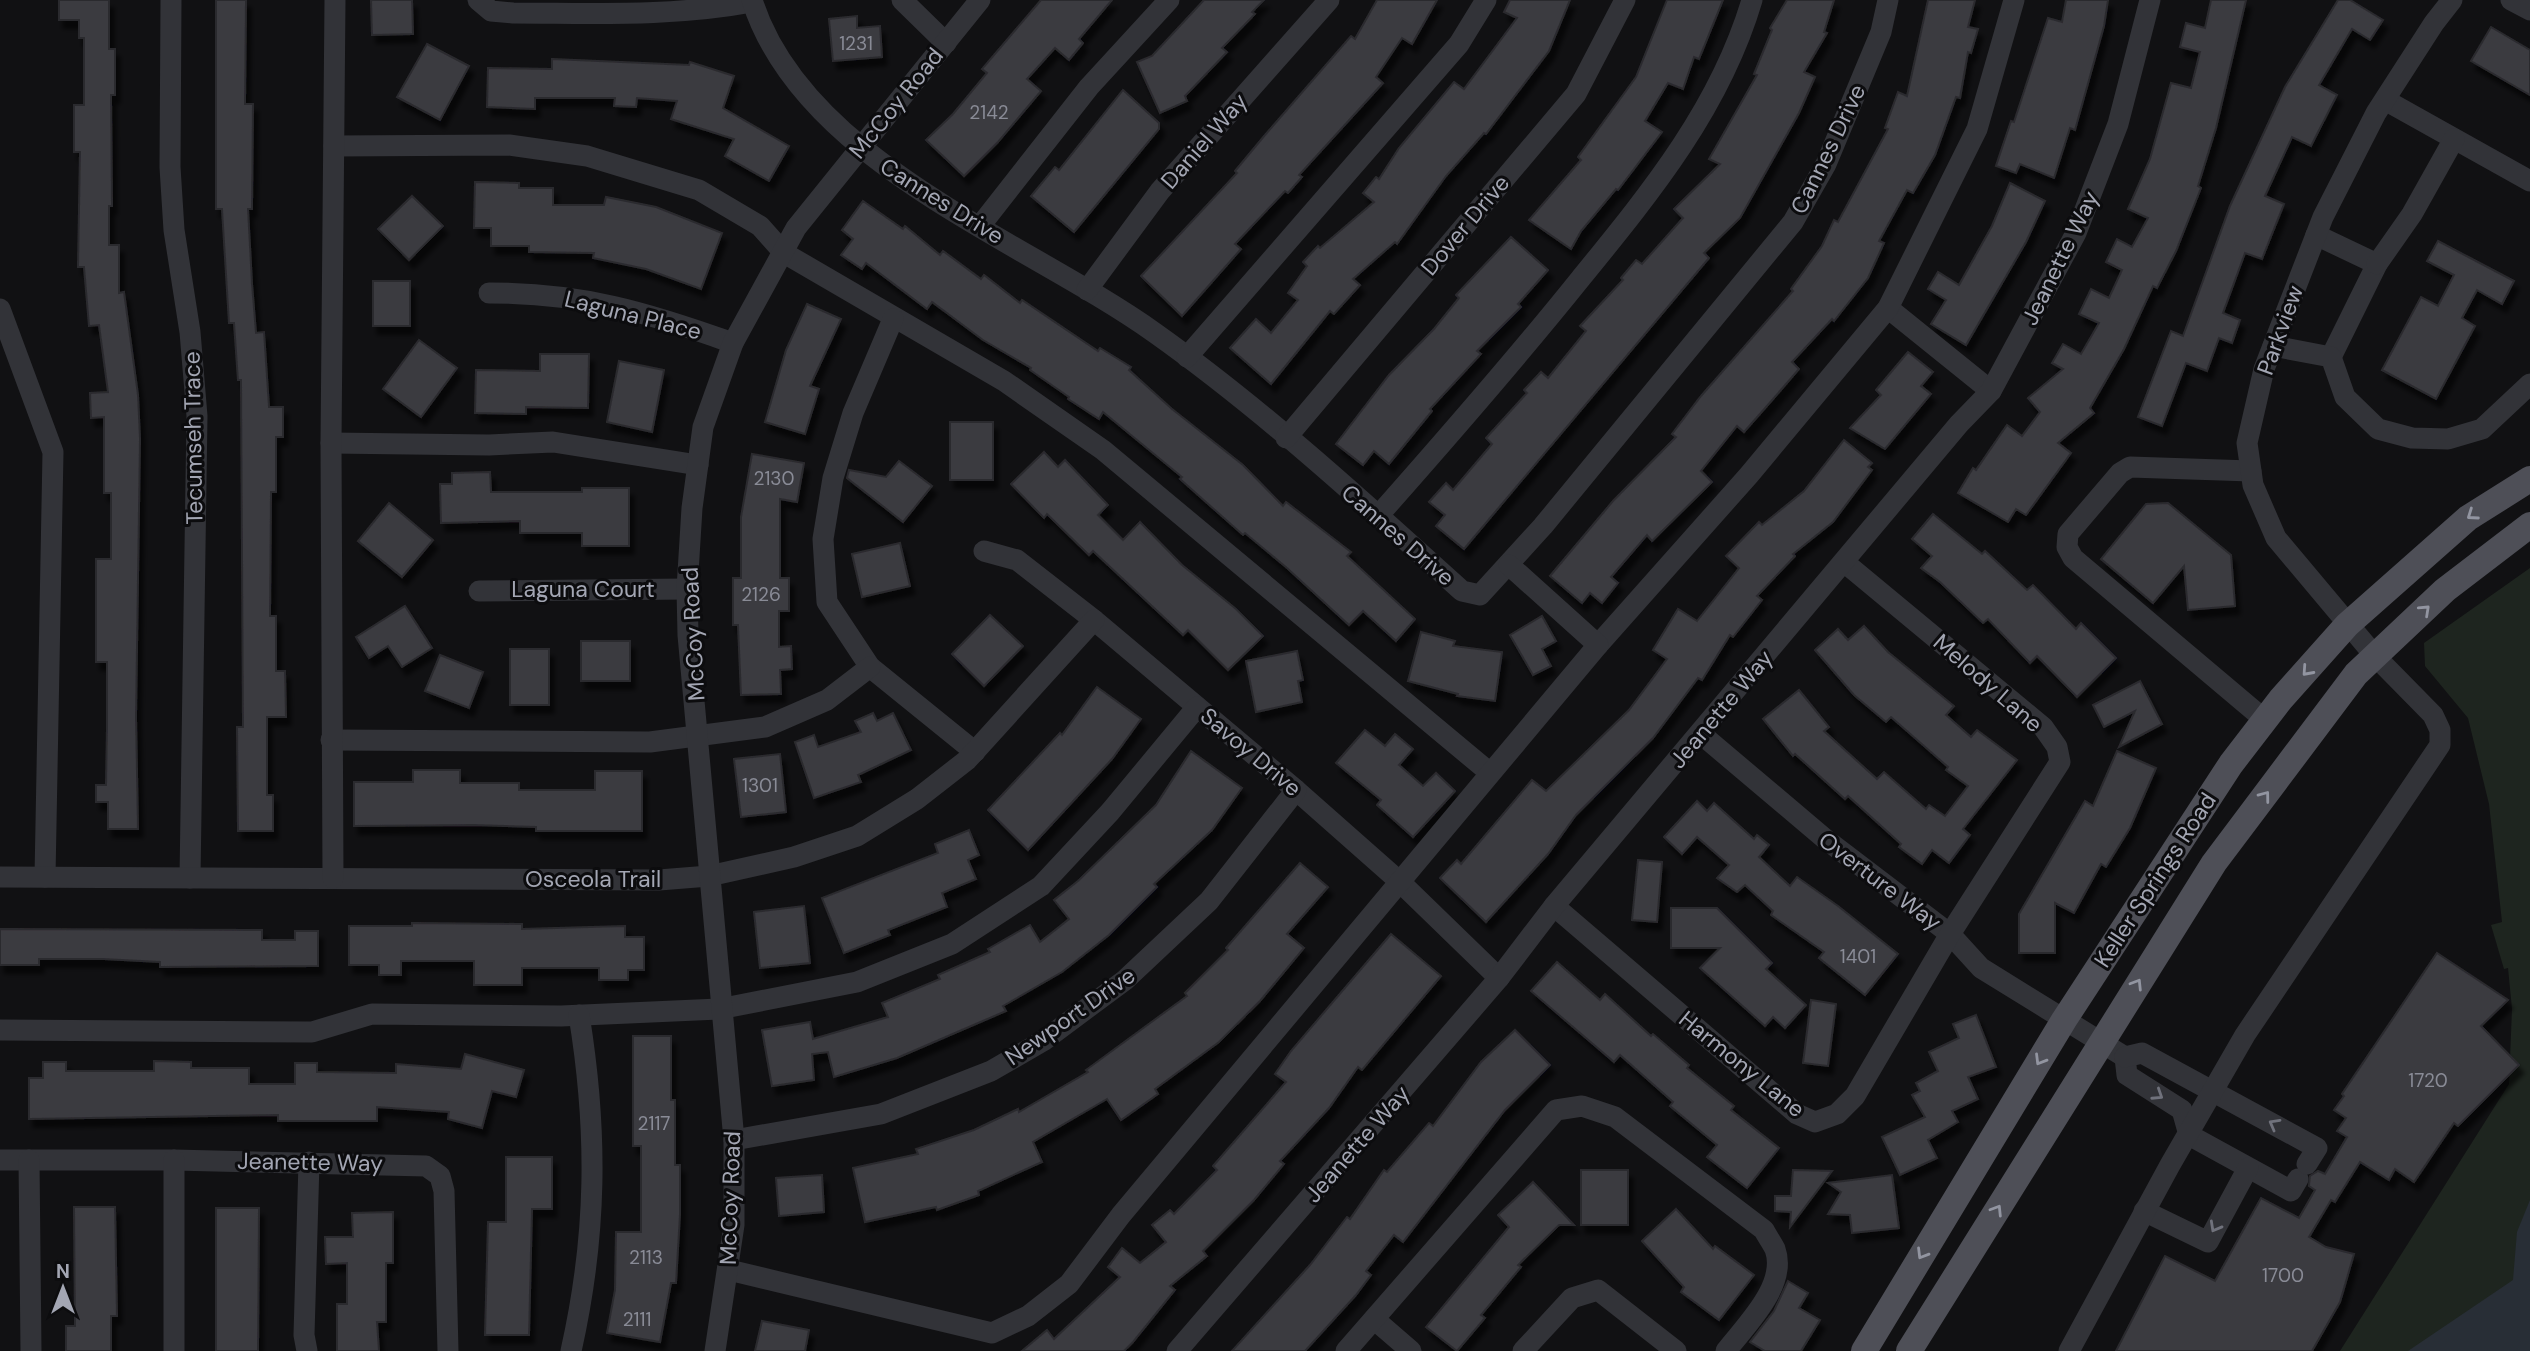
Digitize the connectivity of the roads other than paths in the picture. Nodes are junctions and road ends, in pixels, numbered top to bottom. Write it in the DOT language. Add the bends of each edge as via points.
graph roads {
  1 [pos="171,0"];
  2 [pos="335,0"];
  3 [pos="478,0"];
  4 [pos="901,0"];
  5 [pos="980,0"];
  6 [pos="1169,0"];
  7 [pos="1329,0"];
  8 [pos="1486,0"];
  9 [pos="1625,0"];
  10 [pos="1752,0"];
  11 [pos="1888,0"];
  12 [pos="2014,0"];
  13 [pos="2150,0"];
  14 [pos="2452,0"];
  15 [pos="2511,0"];
  16 [pos="752,1"];
  17 [pos="607,7"];
  18 [pos="2530,10"];
  19 [pos="946,43"];
  20 [pos="2385,100"];
  21 [pos="2454,139"];
  22 [pos="334,146"];
  23 [pos="859,148"];
  24 [pos="2530,181"];
  25 [pos="980,226"];
  26 [pos="2316,235"];
  27 [pos="783,253"];
  28 [pos="2377,264"];
  29 [pos="1087,290"];
  30 [pos="489,293"];
  31 [pos="1888,308"];
  32 [pos="0,309"];
  33 [pos="893,319"];
  34 [pos="733,343"];
  35 [pos="2273,346"];
  36 [pos="1187,357"];
  37 [pos="2330,357"];
  38 [pos="2530,384"];
  39 [pos="1991,391"];
  40 [pos="1286,438"];
  41 [pos="331,443"];
  42 [pos="698,465"];
  43 [pos="2251,471"];
  44 [pos="2530,479"];
  45 [pos="1378,516"];
  46 [pos="2530,525"];
  47 [pos="984,551"];
  48 [pos="1844,562"];
  49 [pos="1509,565"];
  50 [pos="687,589"];
  51 [pos="479,591"];
  52 [pos="1094,620"];
  53 [pos="2347,625"];
  54 [pos="1598,645"];
  55 [pos="2375,656"];
  56 [pos="870,667"];
  57 [pos="1197,707"];
  58 [pos="2265,720"];
  59 [pos="1701,734"];
  60 [pos="698,736"];
  61 [pos="331,740"];
  62 [pos="975,752"];
  63 [pos="1489,772"];
  64 [pos="1296,790"];
  65 [pos="709,876"];
  66 [pos="0,877"];
  67 [pos="45,877"];
  68 [pos="190,878"];
  69 [pos="333,878"];
  70 [pos="1399,881"];
  71 [pos="1554,906"];
  72 [pos="1950,934"];
  73 [pos="1499,978"];
  74 [pos="719,1009"];
  75 [pos="579,1015"];
  76 [pos="2064,1020"];
  77 [pos="0,1030"];
  78 [pos="2101,1042"];
  79 [pos="2125,1057"];
  80 [pos="2215,1091"];
  81 [pos="2189,1135"];
  82 [pos="734,1140"];
  83 [pos="0,1160"];
  84 [pos="29,1160"];
  85 [pos="174,1160"];
  86 [pos="309,1162"];
  87 [pos="2248,1168"];
  88 [pos="2144,1211"];
  89 [pos="729,1270"];
  90 [pos="1374,1319"];
  91 [pos="31,1351"];
  92 [pos="174,1351"];
  93 [pos="306,1351"];
  94 [pos="448,1351"];
  95 [pos="572,1351"];
  96 [pos="715,1351"];
  97 [pos="1177,1351"];
  98 [pos="1346,1351"];
  99 [pos="1411,1351"];
  100 [pos="1522,1351"];
  101 [pos="1676,1351"];
  102 [pos="1726,1351"];
  103 [pos="1864,1351"];
  104 [pos="1909,1351"];
  105 [pos="2069,1351"];
  1 -- 68 [label="street, Tecumseh Trace" via="170,167 197,416"];
  2 -- 22 [label="street"];
  3 -- 17 [label="street" via="491,11"];
  4 -- 19 [label="street"];
  5 -- 19 [label="street, McCoy Road"];
  6 -- 25 [label="street" via="1089,87"];
  7 -- 29 [label="street, Daniel Way" via="1160,191"];
  8 -- 36 [label="street" via="1459,44"];
  9 -- 40 [label="street, Dover Drive" via="1576,94"];
  10 -- 45 [label="street" via="1741,36 1709,104 1662,179 1523,350"];
  11 -- 49 [label="street, Cannes Drive" via="1881,32 1826,164 1793,222"];
  12 -- 31 [label="street" via="1978,128"];
  13 -- 39 [label="street, Jeanette Way" via="2119,124 2076,233"];
  14 -- 20 [label="street, Parkview"];
  15 -- 18 [label="street"];
  16 -- 17 [label="street" via="705,11"];
  16 -- 23 [label="street, Cannes Drive" via="789,74"];
  19 -- 23 [label="street, McCoy Road"];
  20 -- 21 [label="street"];
  20 -- 26 [label="street, Parkview"];
  21 -- 24 [label="street"];
  21 -- 28 [label="street" via="2412,214"];
  22 -- 27 [label="street" via="509,145 587,156 699,190 760,226"];
  22 -- 41 [label="street"];
  23 -- 25 [label="street, Cannes Drive"];
  23 -- 27 [label="street, McCoy Road" via="796,228"];
  25 -- 29 [label="street, Cannes Drive"];
  26 -- 28 [label="street"];
  26 -- 35 [label="street, Parkview"];
  27 -- 33 [label="street"];
  27 -- 34 [label="street, McCoy Road"];
  28 -- 37 [label="street"];
  29 -- 36 [label="street, Cannes Drive"];
  30 -- 34 [label="street, Laguna Place" via="593,300"];
  31 -- 39 [label="street"];
  31 -- 54 [label="street" via="1749,475"];
  32 -- 67 [label="street" via="52,452"];
  33 -- 56 [label="street" via="853,413 833,478 823,539 827,602"];
  33 -- 63 [label="street" via="1004,382 1103,450"];
  34 -- 42 [label="street, McCoy Road" via="703,426"];
  35 -- 37 [label="street"];
  35 -- 43 [label="street, Parkview" via="2247,443"];
  36 -- 40 [label="street, Cannes Drive"];
  37 -- 38 [label="street" via="2345,397 2378,429 2412,438 2448,439 2482,429"];
  39 -- 48 [label="street, Jeanette Way"];
  40 -- 45 [label="street, Cannes Drive"];
  41 -- 42 [label="street" via="553,442"];
  41 -- 61 [label="street"];
  42 -- 50 [label="street, McCoy Road"];
  43 -- 53 [label="street, Parkview" via="2276,538"];
  43 -- 58 [label="street" via="2130,467 2068,534 2067,547 2073,558"];
  44 -- 53 [label="main road, Keller Springs Road, one-way" via="2468,518"];
  45 -- 49 [label="street, Cannes Drive" via="1462,592 1480,596"];
  55 -- 46 [label="main road, Keller Springs Road, one-way" via="2445,590"];
  47 -- 52 [label="street, Savoy Drive" via="1017,560"];
  48 -- 59 [label="street, Jeanette Way"];
  48 -- 72 [label="street, Melody Lane" via="2043,727 2057,747 2060,762"];
  49 -- 54 [label="street"];
  50 -- 51 [label="street, Laguna Court"];
  50 -- 60 [label="street, McCoy Road"];
  52 -- 57 [label="street, Savoy Drive"];
  52 -- 62 [label="street, Osceola Trail"];
  53 -- 55 [label="street, Parkview"];
  53 -- 58 [label="main road, Keller Springs Road, one-way"];
  54 -- 63 [label="street"];
  78 -- 55 [label="main road, Keller Springs Road, one-way" via="2214,863 2356,674"];
  55 -- 80 [label="street, Parkview" via="2433,715 2440,745 2245,1035"];
  56 -- 60 [label="street" via="827,700 765,727"];
  56 -- 62 [label="street"];
  57 -- 64 [label="street, Savoy Drive"];
  57 -- 74 [label="street" via="1041,886 952,944 858,982"];
  58 -- 76 [label="main road, Keller Springs Road" via="2151,883"];
  59 -- 71 [label="street, Jeanette Way"];
  59 -- 72 [label="street, Overture Way" via="1824,838"];
  60 -- 61 [label="street" via="650,742"];
  60 -- 65 [label="street, McCoy Road"];
  61 -- 69 [label="street"];
  62 -- 65 [label="street, Osceola Trail" via="917,799 857,836 794,857"];
  63 -- 70 [label="street"];
  64 -- 70 [label="street, Savoy Drive"];
  64 -- 82 [label="street, Newport Drive" via="1209,901 1125,981 1043,1041 991,1071 881,1114"];
  65 -- 69 [label="street, Osceola Trail" via="659,880"];
  65 -- 74 [label="street, McCoy Road"];
  66 -- 67 [label="street, Osceola Trail"];
  67 -- 68 [label="street, Osceola Trail"];
  68 -- 69 [label="street, Osceola Trail"];
  70 -- 73 [label="street, Savoy Drive"];
  70 -- 89 [label="street" via="1069,1284 1028,1316 992,1333"];
  71 -- 72 [label="street, Harmony Lane" via="1797,1114 1815,1122 1837,1114 1855,1096"];
  71 -- 73 [label="street, Jeanette Way"];
  72 -- 76 [label="street, Overture Way" via="1981,968"];
  73 -- 97 [label="street, Jeanette Way"];
  74 -- 75 [label="street"];
  74 -- 82 [label="street, McCoy Road"];
  75 -- 77 [label="street" via="372,1014 312,1032"];
  75 -- 95 [label="street" via="591,1091 593,1183 584,1294"];
  76 -- 78 [label="street"];
  76 -- 103 [label="main road, Keller Springs Road, one-way"];
  78 -- 79 [label="street"];
  104 -- 78 [label="main road, Keller Springs Road, one-way"];
  79 -- 80 [label="street" via="2143,1053"];
  79 -- 81 [label="street, one-way" via="2127,1075 2182,1110"];
  80 -- 81 [label="street, Parkview"];
  87 -- 80 [label="street, one-way" via="2291,1191 2317,1148"];
  81 -- 87 [label="street"];
  81 -- 88 [label="street, Parkview"];
  82 -- 89 [label="street, McCoy Road"];
  83 -- 84 [label="street, Jeanette Way"];
  84 -- 85 [label="street, Jeanette Way"];
  84 -- 91 [label="street"];
  85 -- 86 [label="street, Jeanette Way"];
  85 -- 92 [label="street"];
  86 -- 93 [label="street"];
  86 -- 94 [label="street, Jeanette Way" via="426,1166 440,1176"];
  87 -- 88 [label="street, one-way" via="2207,1242"];
  88 -- 105 [label="street, Parkview"];
  89 -- 96 [label="street, McCoy Road"];
  90 -- 98 [label="street"];
  90 -- 99 [label="street"];
  90 -- 102 [label="street" via="1556,1110 1582,1107 1615,1117 1764,1230 1776,1251 1776,1278"];
  100 -- 101 [label="street" via="1572,1298 1598,1290"];
}
